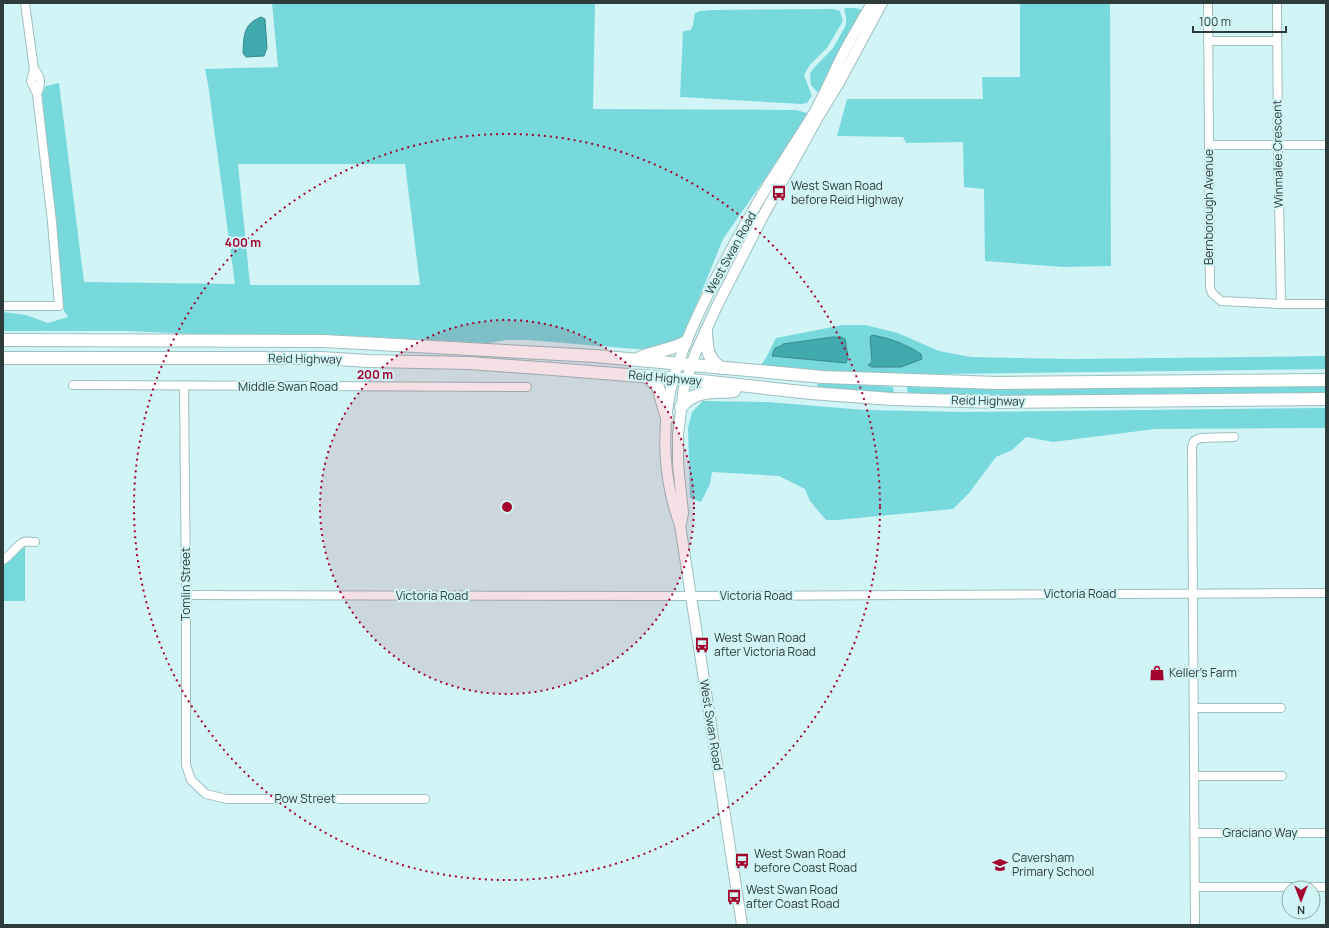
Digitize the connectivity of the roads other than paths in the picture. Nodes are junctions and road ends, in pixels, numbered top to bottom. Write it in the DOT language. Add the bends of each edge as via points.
graph roads {
  1 [pos="25,3"];
  2 [pos="872,3"];
  3 [pos="882,3"];
  4 [pos="1208,3"];
  5 [pos="1277,3"];
  6 [pos="1208,41"];
  7 [pos="1277,42"];
  8 [pos="1326,144"];
  9 [pos="1209,145"];
  10 [pos="1278,145"];
  11 [pos="1281,304"];
  12 [pos="1326,304"];
  13 [pos="3,306"];
  14 [pos="706,331"];
  15 [pos="3,340"];
  16 [pos="686,342"];
  17 [pos="3,358"];
  18 [pos="39,359"];
  19 [pos="636,359"];
  20 [pos="3,362"];
  21 [pos="679,364"];
  22 [pos="692,365"];
  23 [pos="721,368"];
  24 [pos="647,376"];
  25 [pos="674,379"];
  26 [pos="686,380"];
  27 [pos="1326,380"];
  28 [pos="73,385"];
  29 [pos="184,386"];
  30 [pos="527,387"];
  31 [pos="749,387"];
  32 [pos="1326,399"];
  33 [pos="681,407"];
  34 [pos="667,418"];
  35 [pos="1234,437"];
  36 [pos="680,525"];
  37 [pos="35,542"];
  38 [pos="3,560"];
  39 [pos="1193,593"];
  40 [pos="1326,593"];
  41 [pos="186,596"];
  42 [pos="690,596"];
  43 [pos="1194,708"];
  44 [pos="1281,708"];
  45 [pos="1195,776"];
  46 [pos="1282,776"];
  47 [pos="191,780"];
  48 [pos="425,798"];
  49 [pos="1195,833"];
  50 [pos="1326,833"];
  51 [pos="1195,887"];
  52 [pos="1326,887"];
  53 [pos="742,925"];
  54 [pos="1195,925"];
  1 -- 13 [label="street" via="34,69 31,81 37,94 59,306"];
  2 -- 16 [label="main road, West Swan Road" via="812,116 770,182 724,263"];
  3 -- 14 [label="main road, West Swan Road" via="763,216"];
  4 -- 6 [label="street, Bernborough Avenue"];
  5 -- 7 [label="street, Winmalee Crescent"];
  6 -- 7 [label="street"];
  6 -- 9 [label="street, Bernborough Avenue"];
  7 -- 10 [label="street, Winmalee Crescent"];
  8 -- 10 [label="street"];
  9 -- 10 [label="street"];
  9 -- 11 [label="street, Bernborough Avenue" via="1212,293 1221,301"];
  10 -- 11 [label="street, Winmalee Crescent"];
  11 -- 12 [label="street, Bernborough Avenue"];
  14 -- 22 [label="main road, West Swan Road"];
  14 -- 23 [label="highway" via="709,354 713,362"];
  15 -- 19 [label="highway, Reid Highway" via="324,341"];
  16 -- 19 [label="highway" via="673,349"];
  16 -- 21 [label="main road, West Swan Road"];
  17 -- 18 [label="highway, Reid Highway"];
  18 -- 20 [label="highway"];
  18 -- 24 [label="highway, Reid Highway" via="321,358 469,363"];
  19 -- 21 [label="highway, Reid Highway"];
  21 -- 22 [label="highway, Reid Highway"];
  21 -- 25 [label="main road, West Swan Road"];
  22 -- 23 [label="highway, Reid Highway"];
  22 -- 26 [label="main road, West Swan Road"];
  23 -- 27 [label="highway, Reid Highway" via="823,377 998,383"];
  24 -- 25 [label="highway, Reid Highway"];
  24 -- 34 [label="highway" via="658,387"];
  25 -- 26 [label="highway, Reid Highway"];
  25 -- 34 [label="main road, West Swan Road"];
  26 -- 31 [label="highway, Reid Highway"];
  26 -- 33 [label="main road, West Swan Road"];
  28 -- 29 [label="street, Middle Swan Road"];
  29 -- 30 [label="street, Middle Swan Road"];
  29 -- 41 [label="street, Tomlin Street"];
  31 -- 32 [label="highway, Reid Highway" via="877,398 998,402"];
  31 -- 33 [label="highway" via="733,392 698,394"];
  33 -- 36 [label="main road, West Swan Road" via="677,446 683,513"];
  34 -- 36 [label="main road, West Swan Road" via="665,444 668,476"];
  35 -- 39 [label="street" via="1200,438 1194,441 1192,447"];
  36 -- 42 [label="main road, West Swan Road"];
  37 -- 38 [label="street" via="20,544"];
  39 -- 40 [label="street, Victoria Road"];
  39 -- 42 [label="street, Victoria Road"];
  39 -- 43 [label="street"];
  41 -- 42 [label="street, Victoria Road"];
  41 -- 47 [label="street, Tomlin Street" via="186,765"];
  42 -- 53 [label="main road, West Swan Road"];
  43 -- 44 [label="street"];
  43 -- 45 [label="street"];
  45 -- 46 [label="street"];
  45 -- 49 [label="street"];
  47 -- 48 [label="street, Pow Street" via="206,794 227,798"];
  49 -- 50 [label="street, Graciano Way"];
  49 -- 51 [label="street"];
  51 -- 52 [label="street"];
  51 -- 54 [label="street"];
}
